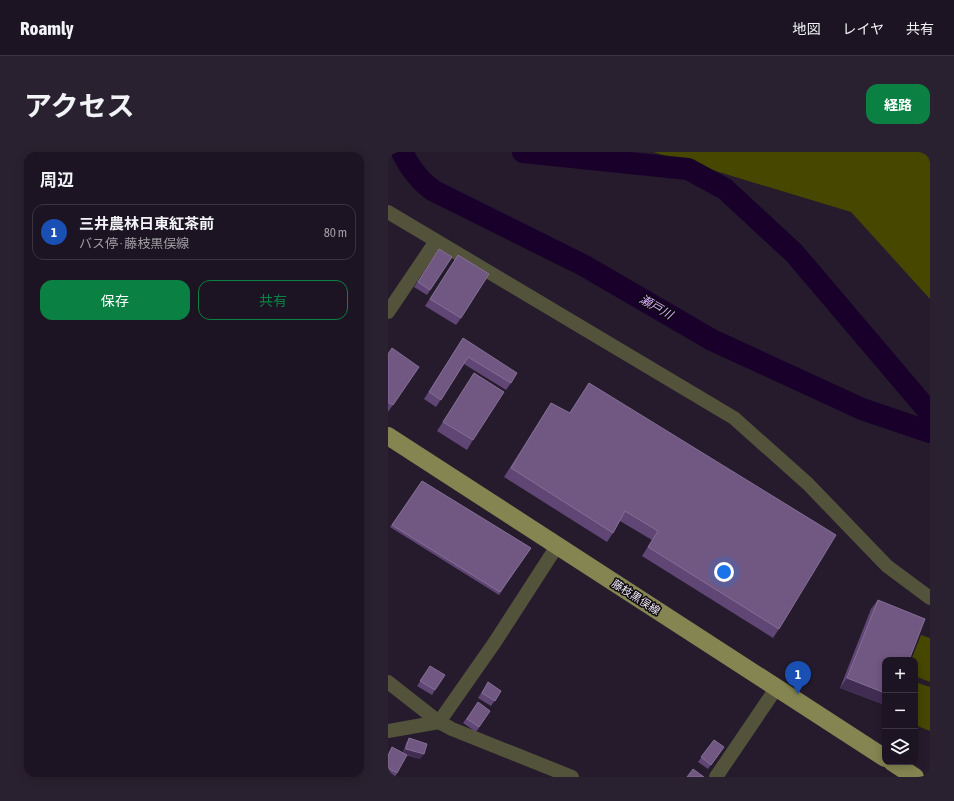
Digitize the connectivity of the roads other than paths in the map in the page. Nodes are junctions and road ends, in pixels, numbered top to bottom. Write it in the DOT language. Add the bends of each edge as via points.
graph roads {
  1 [pos="388,212"];
  2 [pos="436,241"];
  3 [pos="388,312"];
  4 [pos="388,436"];
  5 [pos="557,546"];
  6 [pos="930,598"];
  7 [pos="388,682"];
  8 [pos="776,687"];
  9 [pos="439,722"];
  10 [pos="388,731"];
  11 [pos="882,756"];
  12 [pos="896,765"];
  13 [pos="572,777"];
  14 [pos="716,777"];
  15 [pos="914,777"];
  1 -- 2 [label="street"];
  2 -- 3 [label="street"];
  2 -- 6 [label="street" via="734,418 808,484 887,566"];
  4 -- 5 [label="main road, 藤枝黒俣線"];
  5 -- 8 [label="main road, 藤枝黒俣線"];
  5 -- 9 [label="street"];
  7 -- 9 [label="street"];
  8 -- 11 [label="main road, 藤枝黒俣線"];
  8 -- 14 [label="street"];
  9 -- 10 [label="street"];
  9 -- 13 [label="street"];
  12 -- 15 [label="main road"];
}
